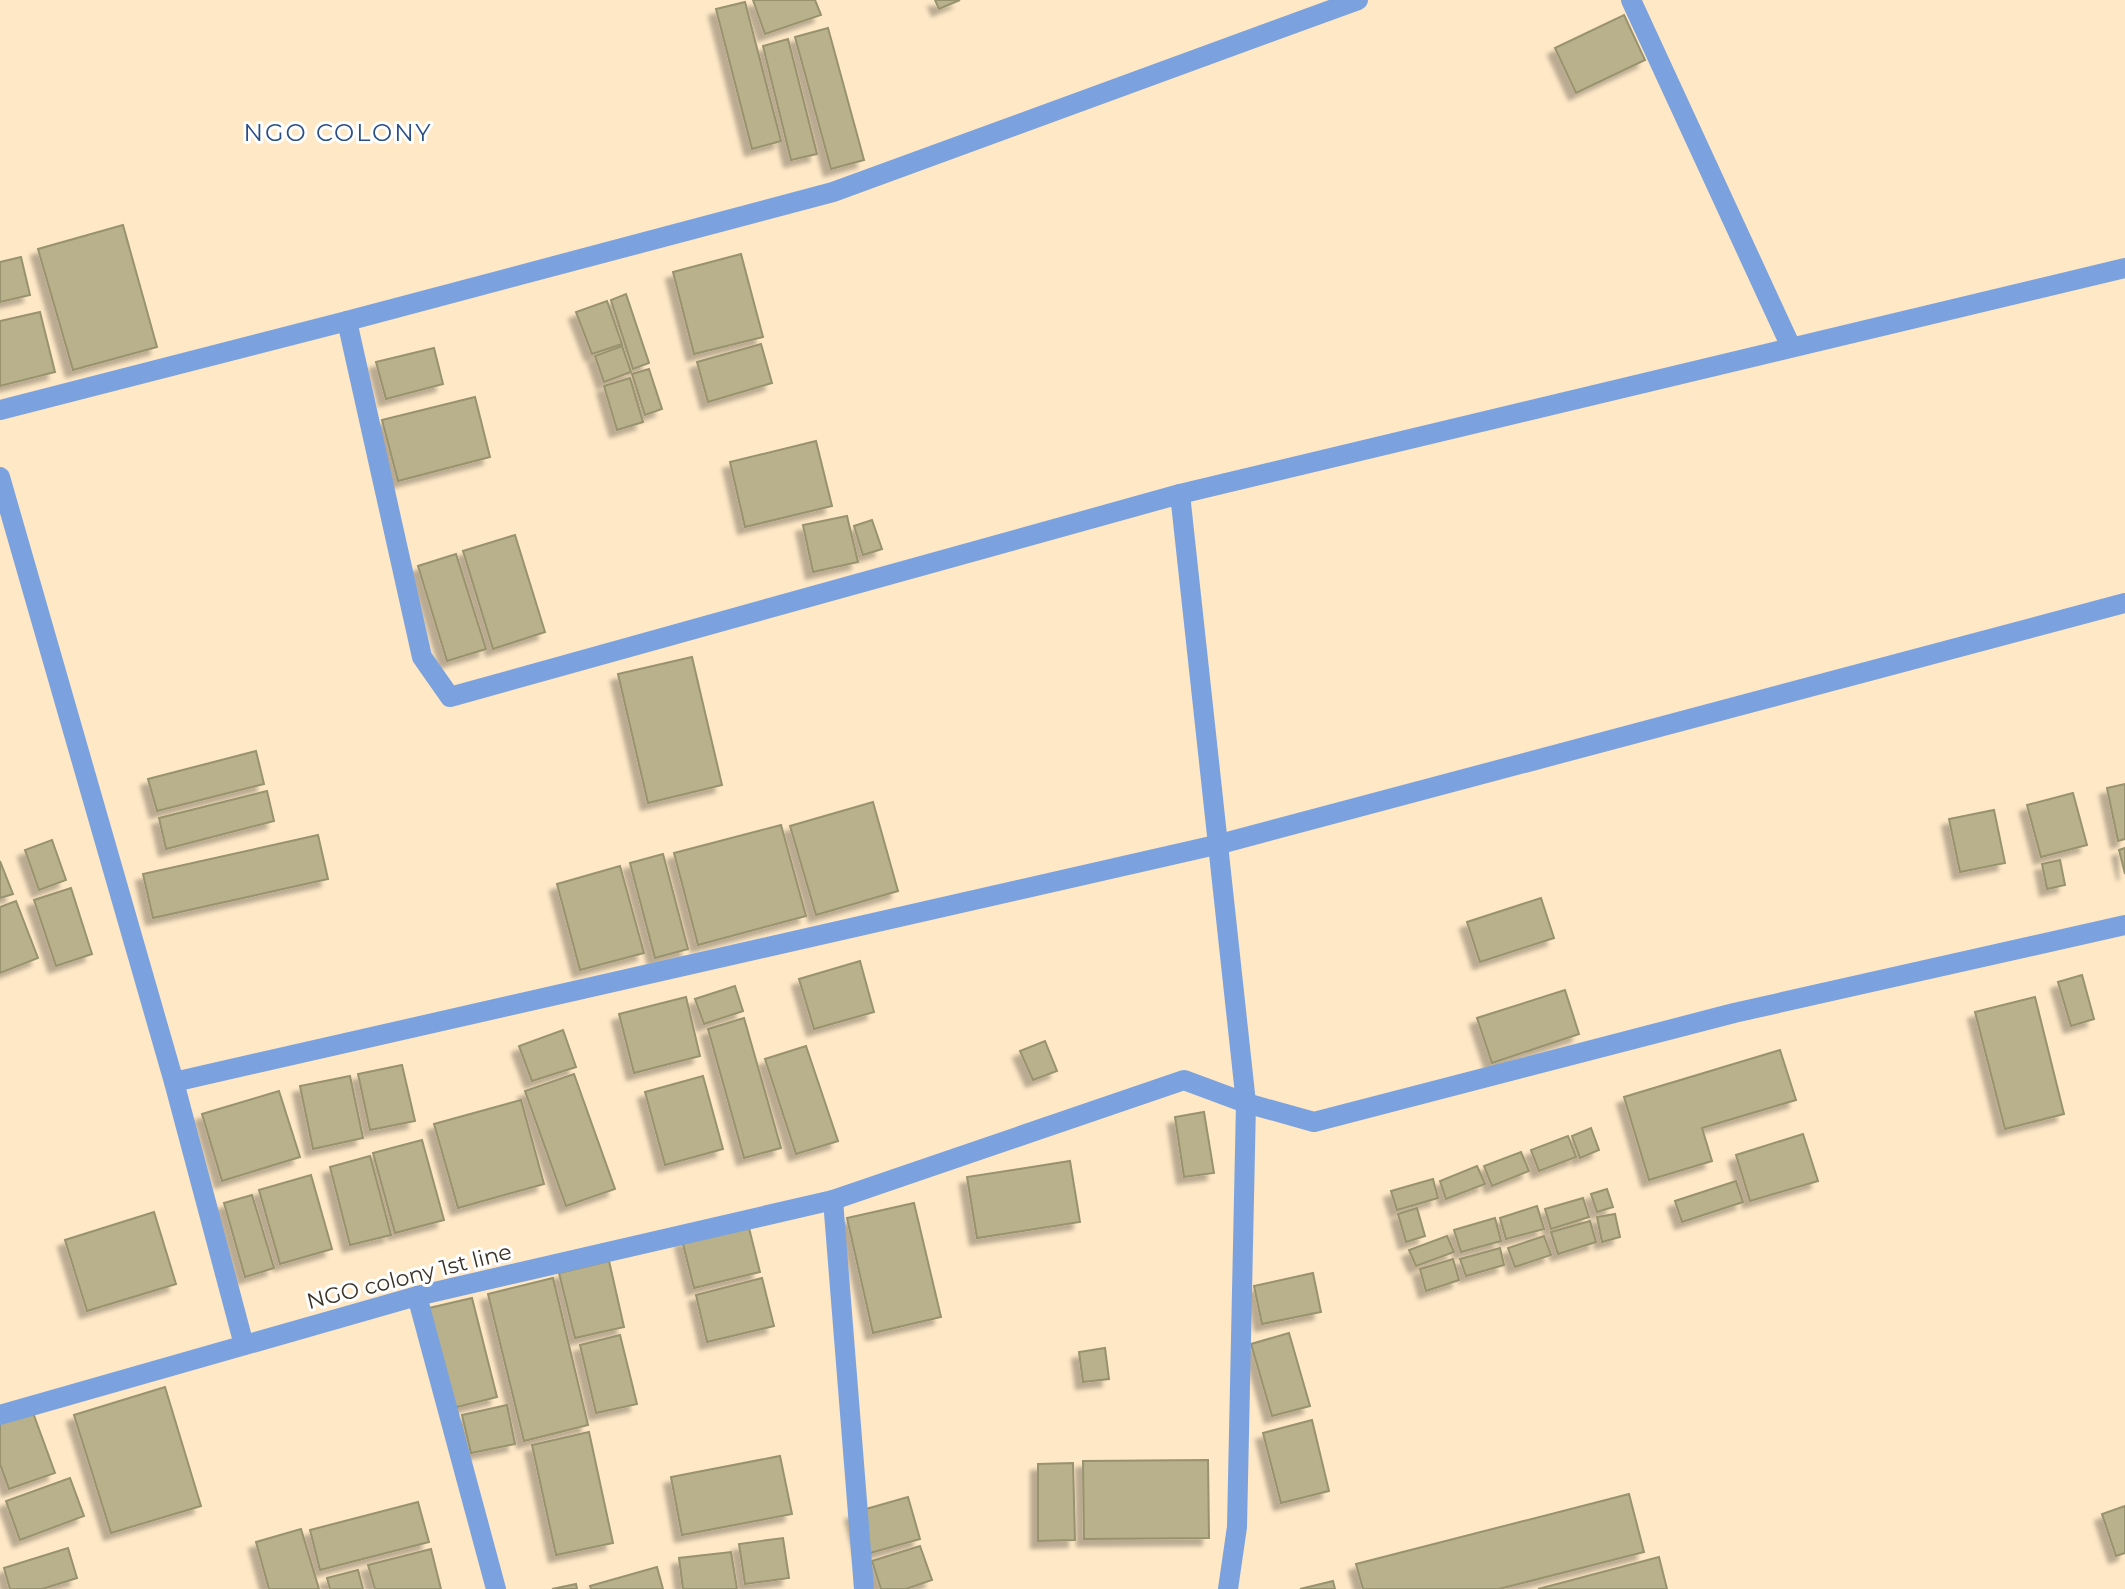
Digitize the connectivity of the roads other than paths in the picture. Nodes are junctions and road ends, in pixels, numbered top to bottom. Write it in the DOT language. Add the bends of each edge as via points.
graph roads {
  1 [pos="1358,0"];
  2 [pos="1631,0"];
  3 [pos="2125,268"];
  4 [pos="347,321"];
  5 [pos="1791,347"];
  6 [pos="0,410"];
  7 [pos="0,477"];
  8 [pos="1180,494"];
  9 [pos="2125,603"];
  10 [pos="1220,844"];
  11 [pos="2125,925"];
  12 [pos="174,1082"];
  13 [pos="1246,1103"];
  14 [pos="833,1200"];
  15 [pos="417,1296"];
  16 [pos="244,1345"];
  17 [pos="0,1415"];
  18 [pos="496,1589"];
  19 [pos="864,1589"];
  20 [pos="1228,1589"];
  1 -- 4 [label="street" via="833,192"];
  2 -- 5 [label="street"];
  3 -- 5 [label="street"];
  4 -- 6 [label="street"];
  4 -- 8 [label="street" via="422,657 450,697"];
  5 -- 8 [label="street"];
  7 -- 12 [label="street"];
  8 -- 10 [label="street"];
  9 -- 10 [label="street"];
  10 -- 12 [label="street"];
  10 -- 13 [label="street"];
  11 -- 13 [label="street, NGO colony 1st line" via="1734,1013 1314,1122"];
  12 -- 16 [label="street"];
  13 -- 14 [label="street, NGO colony 1st line" via="1184,1080"];
  13 -- 20 [label="street" via="1237,1527"];
  14 -- 15 [label="street, NGO colony 1st line"];
  14 -- 19 [label="street"];
  15 -- 16 [label="street, NGO colony 1st line"];
  15 -- 18 [label="street"];
  16 -- 17 [label="street, NGO colony 1st line"];
}
